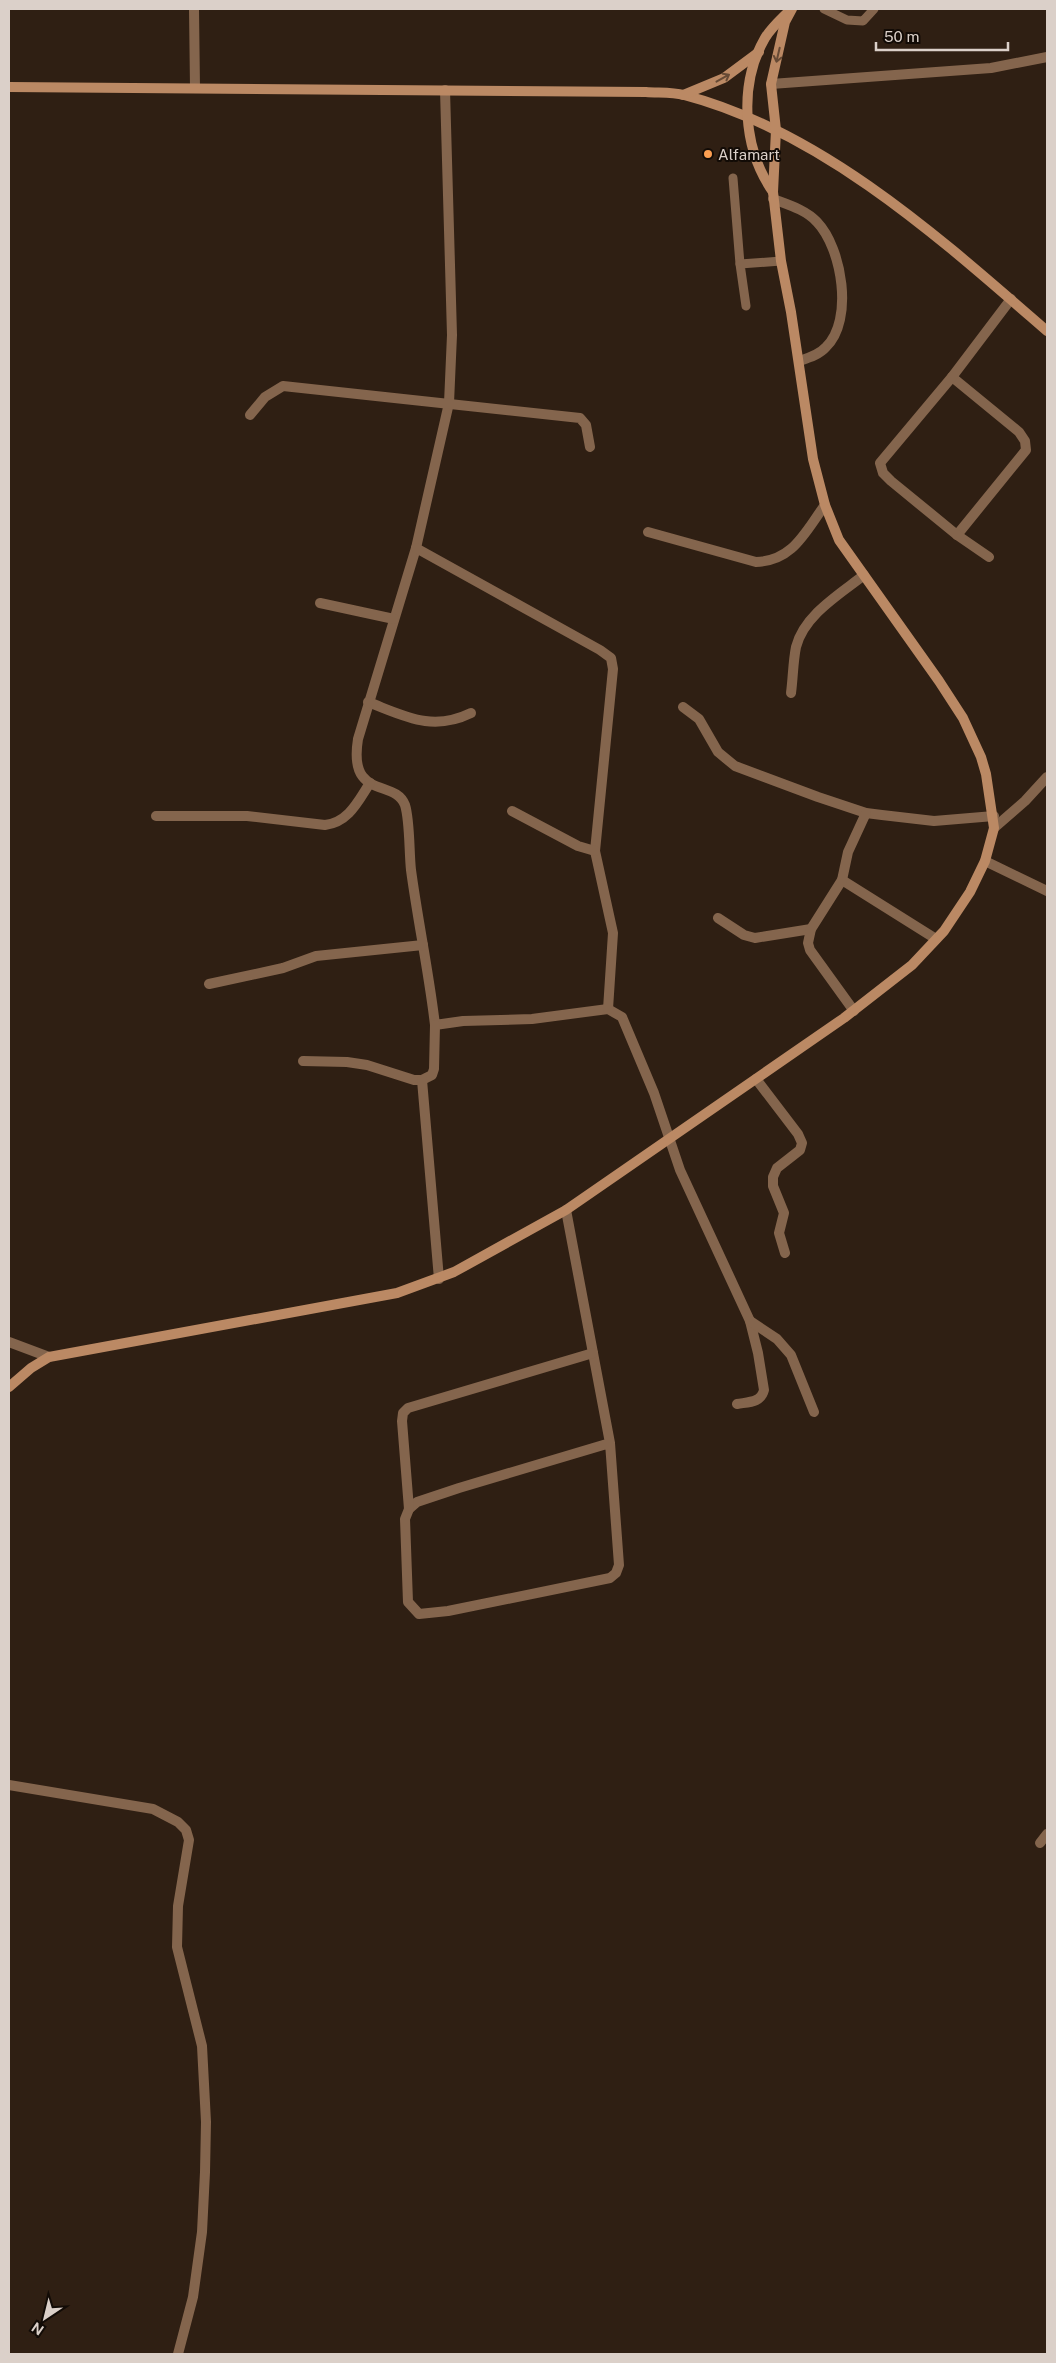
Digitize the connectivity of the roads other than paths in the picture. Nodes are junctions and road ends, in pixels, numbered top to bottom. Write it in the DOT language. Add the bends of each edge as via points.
graph roads {
  1 [pos="194,9"];
  2 [pos="791,9"];
  3 [pos="824,9"];
  4 [pos="874,9"];
  5 [pos="759,52"];
  6 [pos="1047,57"];
  7 [pos="771,84"];
  8 [pos="9,87"];
  9 [pos="195,88"];
  10 [pos="445,90"];
  11 [pos="683,95"];
  12 [pos="747,117"];
  13 [pos="776,130"];
  14 [pos="733,178"];
  15 [pos="773,196"];
  16 [pos="781,261"];
  17 [pos="740,264"];
  18 [pos="1011,299"];
  19 [pos="746,306"];
  20 [pos="1047,331"];
  21 [pos="799,361"];
  22 [pos="952,378"];
  23 [pos="449,403"];
  24 [pos="250,416"];
  25 [pos="590,447"];
  26 [pos="825,505"];
  27 [pos="648,532"];
  28 [pos="957,535"];
  29 [pos="416,548"];
  30 [pos="989,557"];
  31 [pos="864,575"];
  32 [pos="320,603"];
  33 [pos="394,620"];
  34 [pos="791,693"];
  35 [pos="368,702"];
  36 [pos="683,707"];
  37 [pos="471,713"];
  38 [pos="1047,777"];
  39 [pos="370,783"];
  40 [pos="512,812"];
  41 [pos="866,813"];
  42 [pos="156,816"];
  43 [pos="994,816"];
  44 [pos="994,828"];
  45 [pos="595,851"];
  46 [pos="985,861"];
  47 [pos="842,880"];
  48 [pos="1047,891"];
  49 [pos="718,918"];
  50 [pos="811,929"];
  51 [pos="936,939"];
  52 [pos="423,945"];
  53 [pos="209,984"];
  54 [pos="608,1009"];
  55 [pos="854,1011"];
  56 [pos="435,1025"];
  57 [pos="303,1061"];
  58 [pos="756,1079"];
  59 [pos="422,1080"];
  60 [pos="670,1138"];
  61 [pos="566,1210"];
  62 [pos="785,1253"];
  63 [pos="439,1279"];
  64 [pos="750,1321"];
  65 [pos="9,1342"];
  66 [pos="593,1353"];
  67 [pos="49,1357"];
  68 [pos="11,1381"];
  69 [pos="737,1404"];
  70 [pos="814,1412"];
  71 [pos="610,1443"];
  72 [pos="410,1509"];
  73 [pos="9,1785"];
  74 [pos="1047,1834"];
  75 [pos="1040,1843"];
  76 [pos="178,2354"];
  1 -- 9 [label="street"];
  2 -- 5 [label="main road" via="771,30"];
  2 -- 7 [label="main road, one-way"];
  3 -- 4 [label="lane" via="847,20 863,21"];
  11 -- 5 [label="main road, one-way" via="724,78"];
  5 -- 12 [label="main road" via="750,84"];
  6 -- 7 [label="street" via="990,68"];
  7 -- 13 [label="main road"];
  8 -- 9 [label="main road"];
  9 -- 10 [label="main road"];
  10 -- 11 [label="main road"];
  10 -- 23 [label="street" via="452,335"];
  11 -- 12 [label="main road"];
  12 -- 13 [label="main road"];
  12 -- 15 [label="main road" via="759,167"];
  13 -- 15 [label="main road"];
  13 -- 18 [label="main road" via="868,185"];
  14 -- 17 [label="lane"];
  15 -- 16 [label="main road"];
  15 -- 21 [label="street" via="817,221 835,250 841,280 842,300 836,334 817,354"];
  16 -- 17 [label="lane"];
  16 -- 21 [label="main road"];
  17 -- 19 [label="lane"];
  18 -- 20 [label="main road"];
  18 -- 22 [label="street"];
  21 -- 26 [label="main road" via="813,459"];
  22 -- 28 [label="street" via="1019,432 1026,450"];
  22 -- 28 [label="street" via="880,463 891,481"];
  23 -- 24 [label="street" via="283,386 265,397"];
  23 -- 25 [label="street" via="580,418 586,425"];
  23 -- 29 [label="street"];
  26 -- 27 [label="street" via="794,548 771,561 756,562"];
  26 -- 31 [label="main road" via="839,540"];
  28 -- 30 [label="street"];
  29 -- 33 [label="street"];
  29 -- 45 [label="street" via="611,658"];
  31 -- 34 [label="street" via="814,617 801,633 796,646"];
  31 -- 43 [label="main road" via="963,718 986,774"];
  32 -- 33 [label="street"];
  33 -- 35 [label="street"];
  35 -- 37 [label="street" via="414,720 434,724 450,722"];
  35 -- 39 [label="street" via="356,750 357,766"];
  36 -- 41 [label="street" via="699,719 718,752 735,766"];
  38 -- 44 [label="street"];
  39 -- 42 [label="street" via="349,814 334,824 247,816"];
  39 -- 52 [label="street" via="398,796 406,808"];
  40 -- 45 [label="street" via="572,843"];
  41 -- 43 [label="street" via="934,821"];
  41 -- 47 [label="street" via="848,852"];
  43 -- 44 [label="main road"];
  44 -- 46 [label="main road"];
  45 -- 54 [label="street" via="613,933"];
  46 -- 48 [label="street"];
  46 -- 51 [label="main road" via="970,892"];
  47 -- 50 [label="street"];
  47 -- 51 [label="street"];
  49 -- 50 [label="street" via="744,936 755,938"];
  50 -- 55 [label="street" via="810,950"];
  51 -- 55 [label="main road" via="912,965"];
  52 -- 53 [label="street" via="316,956 283,968"];
  52 -- 56 [label="street"];
  54 -- 56 [label="street" via="532,1019"];
  54 -- 60 [label="street" via="622,1017"];
  55 -- 58 [label="main road"];
  56 -- 59 [label="street" via="434,1070 432,1075"];
  57 -- 59 [label="street" via="367,1065"];
  58 -- 60 [label="main road"];
  58 -- 62 [label="street" via="802,1143 800,1150 777,1168 773,1177 773,1186 784,1213 779,1233"];
  59 -- 63 [label="street"];
  60 -- 61 [label="main road"];
  60 -- 64 [label="street" via="680,1170"];
  61 -- 63 [label="main road"];
  61 -- 66 [label="street"];
  63 -- 67 [label="main road" via="397,1293"];
  64 -- 69 [label="street" via="764,1390 756,1401"];
  64 -- 70 [label="street" via="777,1339 791,1355"];
  65 -- 67 [label="street"];
  66 -- 71 [label="street"];
  66 -- 72 [label="street" via="408,1408 402,1421"];
  67 -- 68 [label="main road"];
  71 -- 72 [label="street" via="459,1488 417,1502"];
  71 -- 72 [label="street" via="619,1565 610,1578 419,1614 408,1602 405,1519"];
  73 -- 76 [label="street" via="153,1810 178,1822 186,1830 189,1840 178,1906 177,1947 202,2046 205,2172 202,2232 193,2297"];
  74 -- 75 [label="street"];
}
